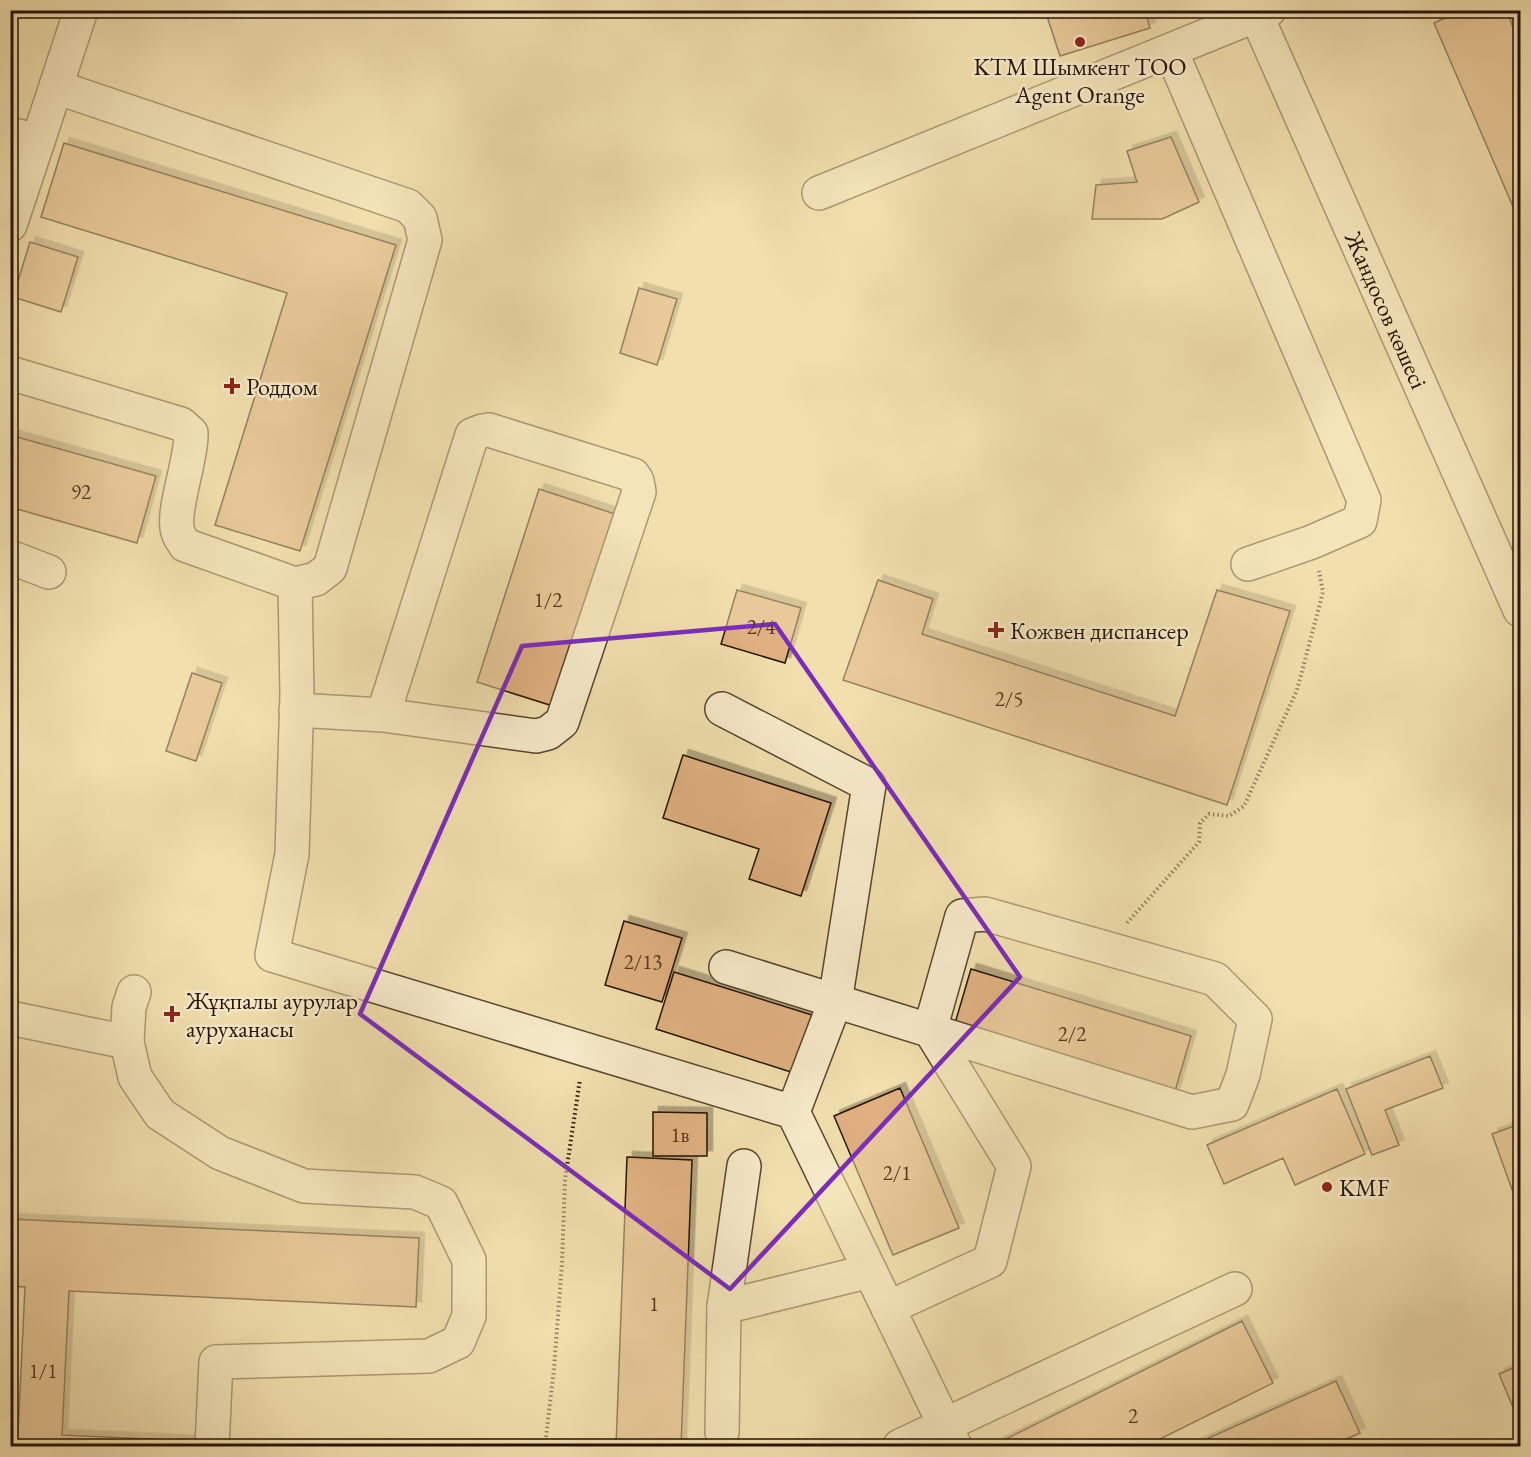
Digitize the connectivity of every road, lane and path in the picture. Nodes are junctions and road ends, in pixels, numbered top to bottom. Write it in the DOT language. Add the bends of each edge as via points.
graph roads {
  1 [pos="81,10"];
  2 [pos="1260,12"];
  3 [pos="1171,51"];
  4 [pos="56,87"];
  5 [pos="24,137"];
  6 [pos="819,193"];
  7 [pos="10,225"];
  8 [pos="10,372"];
  9 [pos="1312,542"];
  10 [pos="10,557"];
  11 [pos="1248,564"];
  12 [pos="49,572"];
  13 [pos="295,584"];
  14 [pos="1521,610"];
  15 [pos="723,709"];
  16 [pos="296,710"];
  17 [pos="384,715"];
  18 [pos="1105,948"];
  19 [pos="726,968"];
  20 [pos="134,992"];
  21 [pos="835,1002"];
  22 [pos="10,1018"];
  23 [pos="930,1030"];
  24 [pos="127,1042"];
  25 [pos="585,1049"];
  26 [pos="793,1112"];
  27 [pos="744,1166"];
  28 [pos="870,1271"];
  29 [pos="1235,1289"];
  30 [pos="724,1307"];
  31 [pos="888,1308"];
  32 [pos="722,1432"];
  33 [pos="950,1436"];
  34 [pos="212,1446"];
  35 [pos="545,1446"];
  36 [pos="900,1446"];
  1 -- 4 [label="street"];
  2 -- 3 [label="street"];
  2 -- 14 [label="street, Жандосов көшесі"];
  3 -- 6 [label="street"];
  3 -- 9 [label="street" via="1365,500 1360,521"];
  4 -- 5 [label="street"];
  4 -- 13 [label="street" via="408,206 420,218 425,240 330,568 316,579"];
  5 -- 7 [label="street"];
  8 -- 13 [label="street" via="181,424 191,433 177,516 177,531 185,545"];
  9 -- 11 [label="street"];
  9 -- 18 [label="path" via="1323,592 1297,690 1244,806 1228,816 1209,814 1200,823 1199,842"];
  10 -- 12 [label="street"];
  13 -- 16 [label="street"];
  15 -- 21 [label="street" via="869,785"];
  16 -- 17 [label="street"];
  16 -- 25 [label="street" via="292,854 272,955"];
  17 -- 17 [label="street" via="536,736 548,733 562,722 639,492 633,475 489,430 472,435"];
  18 -- 23 [label="street" via="984,914 962,916"];
  18 -- 23 [label="street" via="1215,979 1255,1019 1244,1075 1232,1104 1192,1112"];
  19 -- 21 [label="street"];
  20 -- 24 [label="street"];
  21 -- 23 [label="street"];
  21 -- 26 [label="street"];
  22 -- 24 [label="street"];
  23 -- 31 [label="street" via="1014,1166 990,1261"];
  24 -- 34 [label="street" via="135,1077 160,1114 220,1153 304,1186 415,1192 441,1203 469,1260 469,1316 458,1342 429,1356 216,1362"];
  25 -- 26 [label="street"];
  25 -- 35 [label="path" via="565,1180 562,1263"];
  26 -- 28 [label="street"];
  27 -- 30 [label="street"];
  28 -- 30 [label="street"];
  28 -- 31 [label="street"];
  29 -- 33 [label="street"];
  30 -- 32 [label="street"];
  31 -- 33 [label="street"];
  33 -- 36 [label="street"];
}
